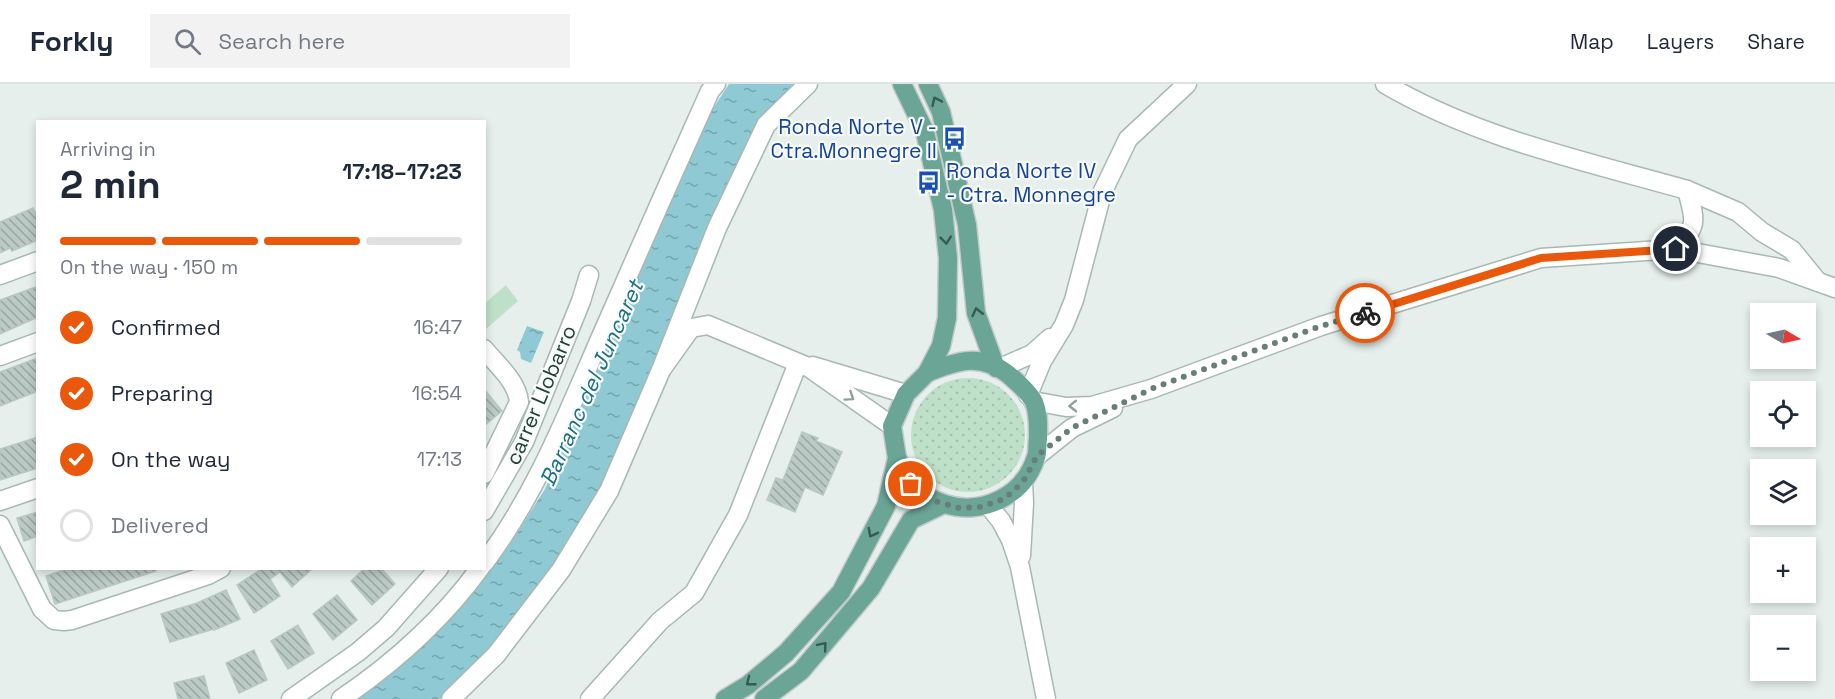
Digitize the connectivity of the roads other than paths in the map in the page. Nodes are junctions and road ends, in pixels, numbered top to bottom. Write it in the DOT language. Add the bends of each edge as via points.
graph roads {
  1 [pos="716,84"];
  2 [pos="807,84"];
  3 [pos="902,84"];
  4 [pos="928,84"];
  5 [pos="1188,84"];
  6 [pos="1385,84"];
  7 [pos="1687,190"];
  8 [pos="1762,232"];
  9 [pos="1676,249"];
  10 [pos="36,262"];
  11 [pos="1779,268"];
  12 [pos="0,275"];
  13 [pos="589,275"];
  14 [pos="1826,285"];
  15 [pos="1064,325"];
  16 [pos="36,343"];
  17 [pos="486,352"];
  18 [pos="0,356"];
  19 [pos="803,365"];
  20 [pos="998,368"];
  21 [pos="660,370"];
  22 [pos="927,373"];
  23 [pos="1151,389"];
  24 [pos="906,394"];
  25 [pos="1031,398"];
  26 [pos="892,426"];
  27 [pos="1037,456"];
  28 [pos="897,458"];
  29 [pos="486,470"];
  30 [pos="1023,482"];
  31 [pos="36,489"];
  32 [pos="0,501"];
  33 [pos="944,504"];
  34 [pos="988,505"];
  35 [pos="486,508"];
  36 [pos="0,525"];
  37 [pos="486,560"];
  38 [pos="1020,567"];
  39 [pos="217,570"];
  40 [pos="437,570"];
  41 [pos="478,570"];
  42 [pos="291,699"];
  43 [pos="341,699"];
  44 [pos="451,699"];
  45 [pos="590,699"];
  46 [pos="725,699"];
  47 [pos="764,699"];
  48 [pos="1046,699"];
  1 -- 37 [label="street" via="555,444 526,500"];
  2 -- 21 [label="street" via="766,125 717,228"];
  3 -- 22 [label="main road, one-way" via="925,132 943,210 948,258 947,318 941,346"];
  20 -- 4 [label="main road, one-way" via="976,313 967,225 941,111"];
  5 -- 15 [label="street" via="1128,140 1102,193"];
  6 -- 7 [label="street" via="1503,138"];
  7 -- 8 [label="street" via="1737,212"];
  7 -- 9 [label="street" via="1695,218 1690,235"];
  8 -- 11 [label="street"];
  8 -- 14 [label="street" via="1792,250"];
  9 -- 11 [label="street"];
  9 -- 23 [label="street" via="1541,258 1321,326"];
  10 -- 12 [label="street"];
  11 -- 14 [label="street"];
  13 -- 35 [label="street, carrer Llobarro" via="524,442"];
  15 -- 20 [label="street" via="1032,354"];
  15 -- 25 [label="street" via="1042,361"];
  16 -- 18 [label="street"];
  17 -- 29 [label="street" via="514,386 519,402"];
  19 -- 21 [label="street" via="708,325 692,328"];
  19 -- 24 [label="street"];
  19 -- 26 [label="street, one-way"];
  19 -- 45 [label="street" via="738,514 694,593 660,621"];
  20 -- 22 [label="main road" via="976,360 950,363"];
  20 -- 25 [label="main road"];
  21 -- 44 [label="street" via="609,491 561,570 496,655"];
  22 -- 24 [label="main road"];
  23 -- 25 [label="street, one-way" via="1092,406 1066,407"];
  23 -- 27 [label="street" via="1072,428"];
  24 -- 26 [label="main road"];
  25 -- 27 [label="main road" via="1039,422"];
  26 -- 28 [label="main road"];
  27 -- 30 [label="main road"];
  28 -- 33 [label="main road" via="911,484 931,500"];
  28 -- 46 [label="main road, one-way" via="886,506 841,592 786,653"];
  30 -- 34 [label="main road" via="1004,499"];
  30 -- 38 [label="street"];
  31 -- 32 [label="street"];
  33 -- 34 [label="main road" via="959,508"];
  47 -- 33 [label="main road, one-way" via="801,671 871,588 912,520"];
  34 -- 38 [label="street" via="1011,540"];
  36 -- 39 [label="street" via="42,609 54,620 72,620"];
  38 -- 48 [label="street"];
  40 -- 42 [label="street" via="386,628"];
  41 -- 43 [label="street" via="431,626"];
}
